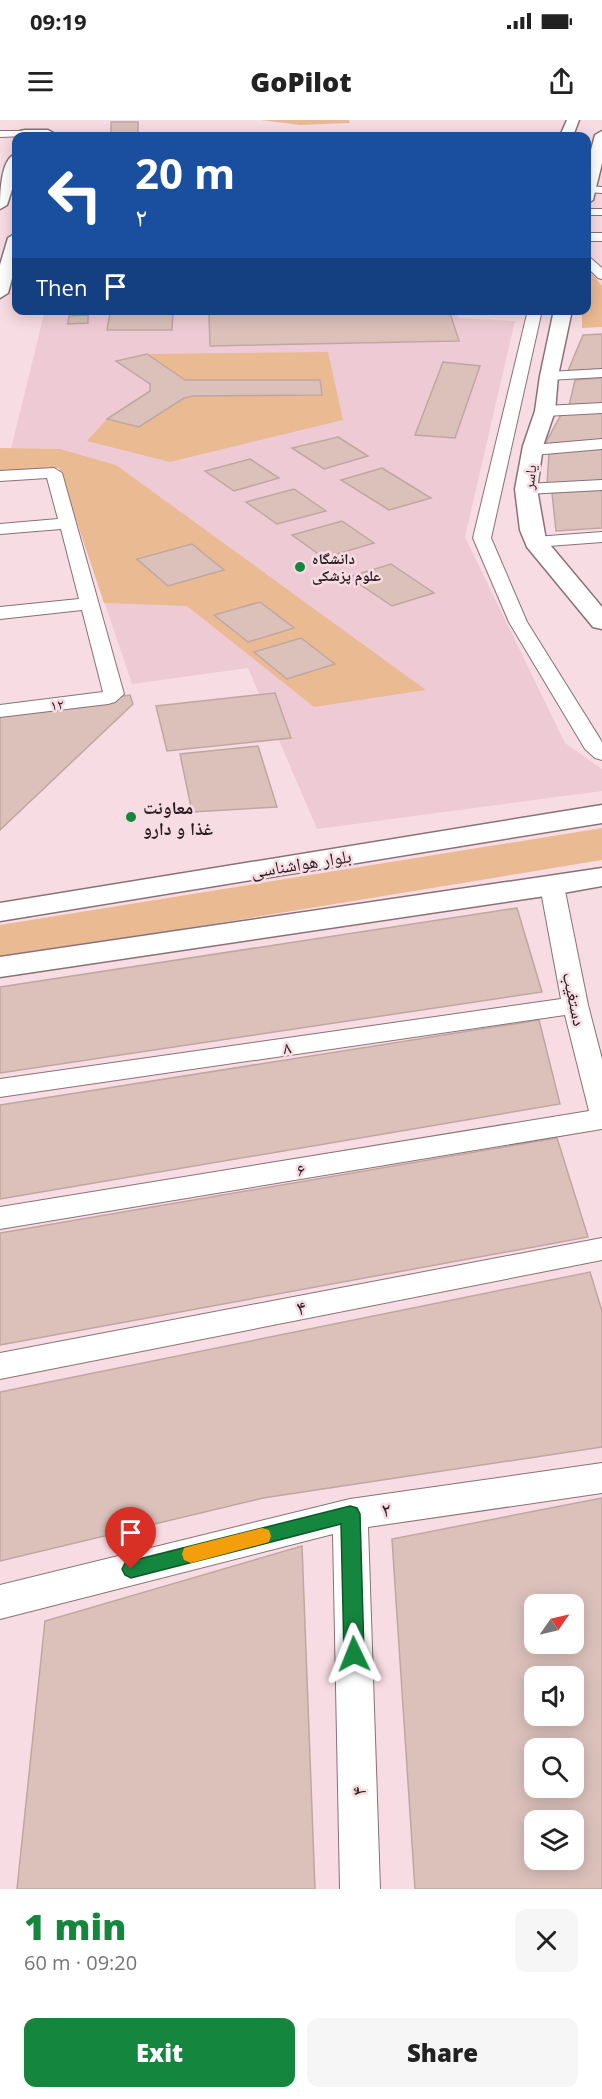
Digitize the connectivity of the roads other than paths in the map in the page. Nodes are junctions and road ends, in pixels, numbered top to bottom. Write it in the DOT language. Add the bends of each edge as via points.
graph roads {
  1 [pos="602,135"];
  2 [pos="599,152"];
  3 [pos="591,165"];
  4 [pos="12,170"];
  5 [pos="0,205"];
  6 [pos="12,252"];
  7 [pos="593,260"];
  8 [pos="602,275"];
  9 [pos="0,293"];
  10 [pos="534,315"];
  11 [pos="562,315"];
  12 [pos="602,373"];
  13 [pos="549,376"];
  14 [pos="602,408"];
  15 [pos="545,411"];
  16 [pos="602,444"];
  17 [pos="533,450"];
  18 [pos="0,476"];
  19 [pos="602,485"];
  20 [pos="526,489"];
  21 [pos="66,523"];
  22 [pos="0,529"];
  23 [pos="602,537"];
  24 [pos="535,542"];
  25 [pos="88,604"];
  26 [pos="0,613"];
  27 [pos="602,622"];
  28 [pos="0,711"];
  29 [pos="602,753"];
  30 [pos="602,814"];
  31 [pos="602,877"];
  32 [pos="552,886"];
  33 [pos="0,912"];
  34 [pos="0,967"];
  35 [pos="575,1005"];
  36 [pos="0,1088"];
  37 [pos="602,1110"];
  38 [pos="602,1119"];
  39 [pos="0,1218"];
  40 [pos="602,1249"];
  41 [pos="0,1366"];
  42 [pos="602,1478"];
  43 [pos="350,1514"];
  44 [pos="0,1602"];
  45 [pos="360,1889"];
  1 -- 2 [label="main road"];
  2 -- 3 [label="main road"];
  4 -- 5 [label="main road"];
  6 -- 9 [label="main road"];
  7 -- 8 [label="street"];
  10 -- 29 [label="street" via="482,538 518,622"];
  11 -- 13 [label="main road, یاسر"];
  12 -- 13 [label="street"];
  13 -- 15 [label="main road, یاسر"];
  14 -- 15 [label="street"];
  15 -- 17 [label="main road, یاسر"];
  16 -- 17 [label="street"];
  17 -- 20 [label="main road, یاسر"];
  18 -- 21 [label="street" via="52,472"];
  19 -- 20 [label="street"];
  20 -- 24 [label="main road, یاسر"];
  21 -- 22 [label="street"];
  21 -- 25 [label="street"];
  23 -- 24 [label="street"];
  24 -- 27 [label="main road, یاسر"];
  25 -- 26 [label="street"];
  25 -- 28 [label="street, ۱۲" via="113,697"];
  30 -- 33 [label="main road, بلوار هواشناسی"];
  31 -- 32 [label="main road"];
  32 -- 34 [label="main road"];
  32 -- 35 [label="street, دستغیب"];
  35 -- 36 [label="street, ۸"];
  35 -- 37 [label="street, دستغیب"];
  38 -- 39 [label="street, ۶"];
  40 -- 41 [label="street, ۴"];
  42 -- 43 [label="street, ۲"];
  43 -- 44 [label="street, ۲"];
  43 -- 45 [label="street, ۴"];
}
